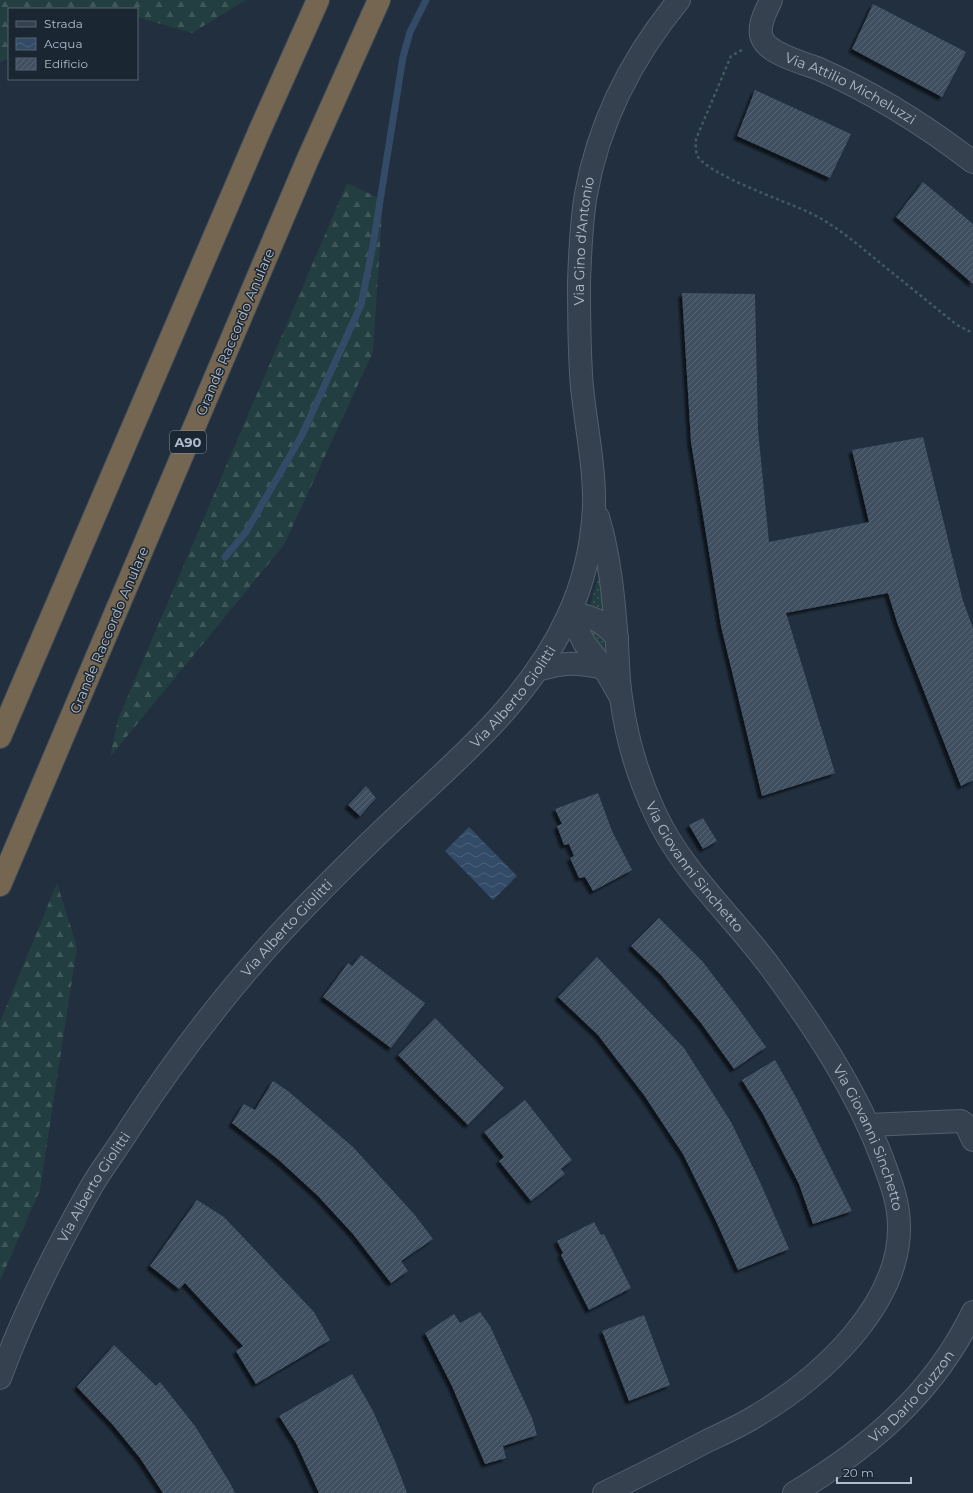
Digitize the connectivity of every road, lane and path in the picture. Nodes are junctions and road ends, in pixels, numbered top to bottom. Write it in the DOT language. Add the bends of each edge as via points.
graph roads {
  1 [pos="318,0"];
  2 [pos="379,0"];
  3 [pos="679,0"];
  4 [pos="771,0"];
  5 [pos="763,40"];
  6 [pos="973,162"];
  7 [pos="973,333"];
  8 [pos="594,505"];
  9 [pos="570,614"];
  10 [pos="617,638"];
  11 [pos="604,668"];
  12 [pos="537,670"];
  13 [pos="621,697"];
  14 [pos="0,737"];
  15 [pos="0,885"];
  16 [pos="868,1125"];
  17 [pos="973,1140"];
  18 [pos="973,1312"];
  19 [pos="0,1378"];
  20 [pos="608,1492"];
  21 [pos="794,1493"];
  1 -- 14 [label="highway"];
  2 -- 15 [label="highway, Grande Raccordo Anulare / A90" via="307,161"];
  3 -- 8 [label="street, Via Gino d'Antonio" via="643,48 618,97 598,148 586,193 581,243 579,326 582,386"];
  4 -- 5 [label="street" via="762,22"];
  5 -- 6 [label="street, Via Attilio Micheluzzi" via="775,51 825,72 883,102"];
  5 -- 7 [label="path" via="731,56 696,139 698,156 710,168 808,212 836,229 957,325"];
  8 -- 9 [label="street, Via Alberto Giolitti" via="589,550"];
  8 -- 10 [label="street, Via Giovanni Sinchetto" via="607,555"];
  9 -- 10 [label="street" via="599,621"];
  9 -- 11 [label="street, Via Giovanni Sinchetto" via="585,644"];
  9 -- 12 [label="street, Via Alberto Giolitti"];
  10 -- 13 [label="street, Via Giovanni Sinchetto"];
  11 -- 12 [label="street" via="572,663"];
  11 -- 13 [label="street, Via Giovanni Sinchetto"];
  12 -- 19 [label="street, Via Alberto Giolitti" via="515,700 474,745 364,847 306,906 206,1020 92,1186 41,1281"];
  13 -- 16 [label="street, Via Giovanni Sinchetto" via="642,783 668,839 684,864 747,937 789,993 834,1062"];
  16 -- 17 [label="street" via="960,1121 966,1125"];
  16 -- 20 [label="street, Via Giovanni Sinchetto" via="893,1190 900,1227 891,1274 869,1314 824,1365 780,1401 731,1430"];
  18 -- 21 [label="street, Via Dario Guzzon" via="943,1362 903,1410 862,1448"];
}
